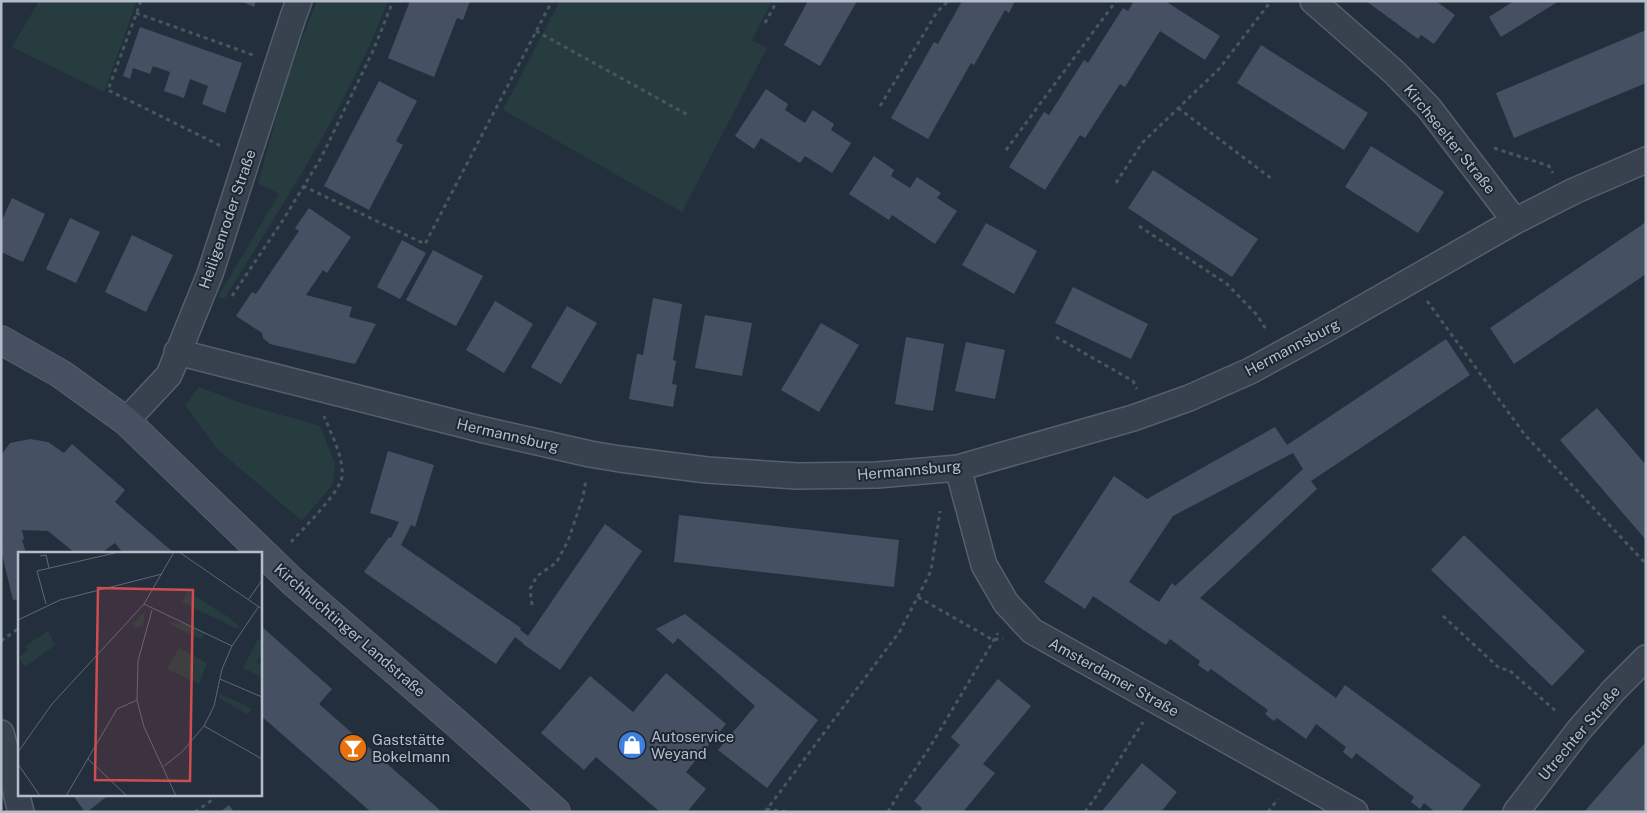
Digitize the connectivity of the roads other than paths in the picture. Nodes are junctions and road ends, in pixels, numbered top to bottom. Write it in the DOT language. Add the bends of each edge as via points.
graph roads {
  1 [pos="299,1"];
  2 [pos="1313,1"];
  3 [pos="1646,160"];
  4 [pos="1515,221"];
  5 [pos="1,340"];
  6 [pos="178,352"];
  7 [pos="126,421"];
  8 [pos="953,468"];
  9 [pos="1646,658"];
  10 [pos="1,733"];
  11 [pos="21,812"];
  12 [pos="556,812"];
  13 [pos="1355,812"];
  14 [pos="1516,812"];
  1 -- 6 [label="street, Heiligenroder Straße" via="210,274"];
  2 -- 4 [label="street, Kirchseelter Straße" via="1394,72 1428,108"];
  3 -- 4 [label="street, Hermannsburg"];
  4 -- 8 [label="street, Hermannsburg" via="1282,354 1189,398 1078,435"];
  5 -- 7 [label="main road, Kirchhuchtinger Landstraße" via="61,374"];
  6 -- 7 [label="street, Heiligenroder Straße" via="169,375"];
  6 -- 8 [label="street, Hermannsburg" via="590,454 707,470 797,476 877,475"];
  7 -- 12 [label="main road, Kirchhuchtinger Landstraße" via="293,582"];
  8 -- 13 [label="street, Amsterdamer Straße" via="984,564 1006,603 1032,631"];
  9 -- 14 [label="street, Utrechter Straße" via="1579,730"];
  10 -- 11 [label="street"];
}
